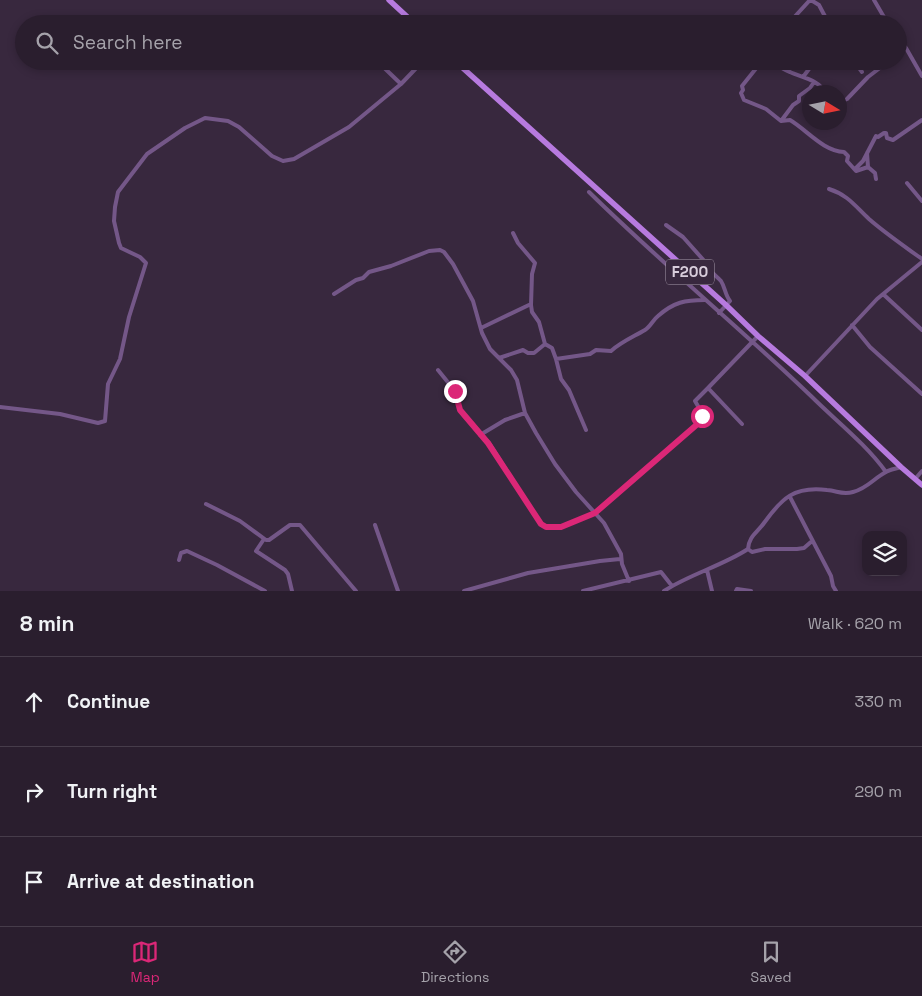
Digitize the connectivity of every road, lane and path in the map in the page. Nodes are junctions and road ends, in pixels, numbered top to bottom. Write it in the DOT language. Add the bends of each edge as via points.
graph roads {
  1 [pos="389,0"];
  2 [pos="810,0"];
  3 [pos="874,0"];
  4 [pos="405,15"];
  5 [pos="796,15"];
  6 [pos="824,15"];
  7 [pos="883,15"];
  8 [pos="907,50"];
  9 [pos="386,70"];
  10 [pos="414,70"];
  11 [pos="465,70"];
  12 [pos="755,70"];
  13 [pos="787,70"];
  14 [pos="808,70"];
  15 [pos="877,70"];
  16 [pos="922,76"];
  17 [pos="803,77"];
  18 [pos="814,82"];
  19 [pos="401,84"];
  20 [pos="818,85"];
  21 [pos="847,99"];
  22 [pos="922,120"];
  23 [pos="781,121"];
  24 [pos="867,153"];
  25 [pos="868,167"];
  26 [pos="855,169"];
  27 [pos="876,179"];
  28 [pos="907,184"];
  29 [pos="829,189"];
  30 [pos="589,192"];
  31 [pos="922,200"];
  32 [pos="666,225"];
  33 [pos="513,233"];
  34 [pos="922,261"];
  35 [pos="334,294"];
  36 [pos="883,294"];
  37 [pos="705,300"];
  38 [pos="531,304"];
  39 [pos="726,305"];
  40 [pos="719,313"];
  41 [pos="852,326"];
  42 [pos="481,328"];
  43 [pos="922,330"];
  44 [pos="758,336"];
  45 [pos="752,342"];
  46 [pos="545,344"];
  47 [pos="498,358"];
  48 [pos="556,359"];
  49 [pos="438,370"];
  50 [pos="805,376"];
  51 [pos="708,388"];
  52 [pos="922,394"];
  53 [pos="0,407"];
  54 [pos="525,413"];
  55 [pos="742,424"];
  56 [pos="586,430"];
  57 [pos="480,435"];
  58 [pos="901,467"];
  59 [pos="922,471"];
  60 [pos="886,472"];
  61 [pos="915,479"];
  62 [pos="922,485"];
  63 [pos="790,497"];
  64 [pos="206,504"];
  65 [pos="595,513"];
  66 [pos="375,525"];
  67 [pos="264,539"];
  68 [pos="812,541"];
  69 [pos="748,549"];
  70 [pos="620,559"];
  71 [pos="179,560"];
  72 [pos="707,570"];
  73 [pos="628,581"];
  74 [pos="672,586"];
  75 [pos="475,590"];
  76 [pos="834,590"];
  77 [pos="265,591"];
  78 [pos="292,591"];
  79 [pos="356,591"];
  80 [pos="398,591"];
  81 [pos="464,591"];
  82 [pos="583,591"];
  83 [pos="664,591"];
  84 [pos="712,591"];
  85 [pos="736,591"];
  86 [pos="751,591"];
  1 -- 4 [label="main road"];
  2 -- 5 [label="street"];
  2 -- 6 [label="street" via="819,5"];
  3 -- 7 [label="street"];
  8 -- 16 [label="street"];
  9 -- 19 [label="street"];
  10 -- 19 [label="street"];
  11 -- 39 [label="main road, F200"];
  12 -- 23 [label="street" via="742,86 744,100 766,109"];
  13 -- 17 [label="street"];
  14 -- 17 [label="street"];
  15 -- 21 [label="street"];
  17 -- 18 [label="street"];
  18 -- 20 [label="street"];
  18 -- 23 [label="street"];
  19 -- 53 [label="street" via="349,126 288,161 272,156 228,120 205,118 146,154 118,192 115,207 114,221 121,248 140,257 146,264 120,358 108,384 104,421 98,424 60,414"];
  22 -- 24 [label="street" via="893,140 887,138 886,133 876,136"];
  23 -- 26 [label="street" via="790,120 830,148 844,152"];
  24 -- 25 [label="street"];
  24 -- 26 [label="street"];
  25 -- 26 [label="street"];
  25 -- 27 [label="street"];
  28 -- 31 [label="street"];
  29 -- 34 [label="street" via="842,193 867,218"];
  30 -- 37 [label="street"];
  32 -- 39 [label="street" via="683,237 722,282 730,301"];
  33 -- 38 [label="street" via="535,263"];
  34 -- 36 [label="street"];
  35 -- 42 [label="street" via="369,272 440,250 453,264 468,292"];
  36 -- 41 [label="street"];
  36 -- 43 [label="street"];
  37 -- 40 [label="street"];
  37 -- 48 [label="street" via="676,304 658,316 647,329 611,351 596,350 584,356"];
  38 -- 42 [label="street"];
  38 -- 46 [label="street"];
  39 -- 40 [label="street"];
  39 -- 44 [label="main road, F200"];
  40 -- 45 [label="street"];
  41 -- 50 [label="street"];
  41 -- 52 [label="street"];
  42 -- 47 [label="street" via="490,349"];
  44 -- 45 [label="street"];
  44 -- 50 [label="main road, F200"];
  45 -- 51 [label="street"];
  45 -- 60 [label="street"];
  46 -- 47 [label="street" via="534,353 523,350"];
  46 -- 48 [label="street" via="552,348"];
  47 -- 54 [label="street" via="517,380"];
  48 -- 56 [label="street" via="561,379"];
  49 -- 57 [label="street" via="455,391 460,410"];
  50 -- 58 [label="main road, F200"];
  51 -- 55 [label="street"];
  51 -- 65 [label="street" via="695,401 702,413 701,421"];
  54 -- 57 [label="street"];
  54 -- 65 [label="street" via="556,464"];
  57 -- 65 [label="street" via="498,456 541,524 561,527"];
  58 -- 60 [label="street"];
  58 -- 61 [label="main road, F200"];
  59 -- 61 [label="street"];
  60 -- 63 [label="street" via="860,490 844,494 800,490"];
  61 -- 62 [label="main road, F200"];
  63 -- 68 [label="street"];
  63 -- 69 [label="street" via="776,506 750,538"];
  64 -- 67 [label="street" via="240,521"];
  65 -- 70 [label="street" via="610,533"];
  66 -- 80 [label="street"];
  67 -- 78 [label="street" via="256,551 285,570"];
  67 -- 79 [label="street" via="269,540 290,525 300,524"];
  68 -- 69 [label="street" via="797,549 752,552"];
  68 -- 76 [label="street" via="831,576"];
  69 -- 72 [label="street"];
  70 -- 73 [label="street"];
  70 -- 75 [label="street" via="528,573"];
  71 -- 77 [label="street" via="187,551"];
  72 -- 74 [label="street"];
  72 -- 84 [label="street"];
  73 -- 74 [label="street" via="661,572"];
  73 -- 82 [label="street"];
  74 -- 83 [label="street"];
  75 -- 81 [label="street"];
  85 -- 86 [label="street"];
}
